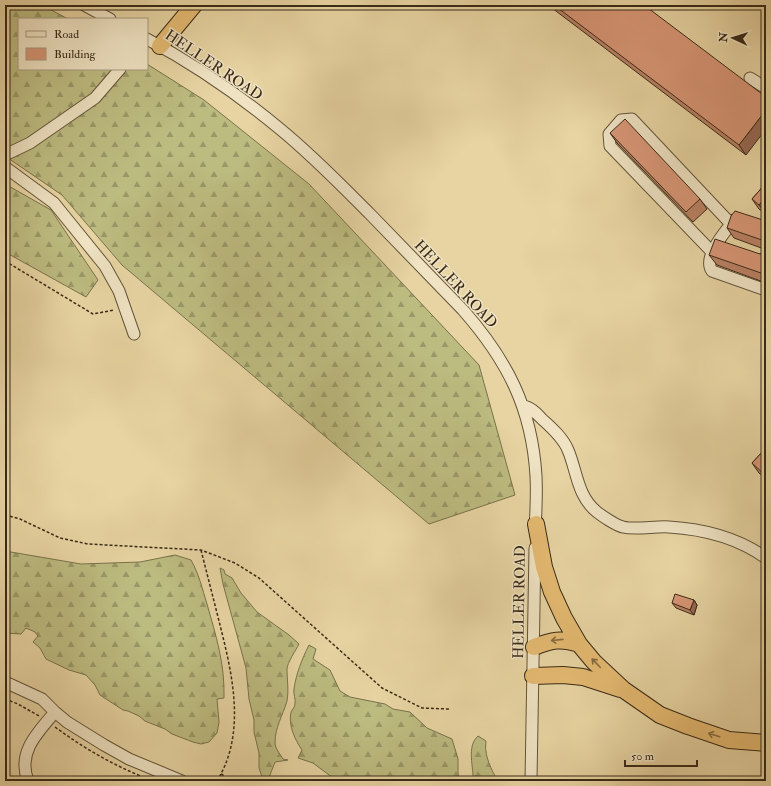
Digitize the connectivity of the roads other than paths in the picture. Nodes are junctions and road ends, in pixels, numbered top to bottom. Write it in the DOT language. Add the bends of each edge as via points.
graph roads {
  1 [pos="84,5"];
  2 [pos="194,5"];
  3 [pos="108,18"];
  4 [pos="154,42"];
  5 [pos="119,70"];
  6 [pos="750,78"];
  7 [pos="766,88"];
  8 [pos="5,155"];
  9 [pos="5,167"];
  10 [pos="746,215"];
  11 [pos="731,224"];
  12 [pos="718,240"];
  13 [pos="732,245"];
  14 [pos="713,253"];
  15 [pos="766,290"];
  16 [pos="134,334"];
  17 [pos="523,406"];
  18 [pos="536,524"];
  19 [pos="766,558"];
  20 [pos="579,644"];
  21 [pos="534,647"];
  22 [pos="533,676"];
  23 [pos="5,682"];
  24 [pos="624,690"];
  25 [pos="55,712"];
  26 [pos="766,743"];
  27 [pos="28,781"];
  28 [pos="182,781"];
  29 [pos="531,781"];
  1 -- 3 [label="street"];
  2 -- 4 [label="highway"];
  4 -- 17 [label="street, HELLER ROAD" via="245,101 314,158 480,329 498,354"];
  5 -- 8 [label="street" via="95,98 30,143"];
  6 -- 7 [label="street"];
  9 -- 16 [label="street" via="54,203 105,266 119,291"];
  10 -- 11 [label="street" via="740,213"];
  11 -- 12 [label="street"];
  11 -- 14 [label="street" via="632,119 621,120 609,134 610,146"];
  12 -- 13 [label="street"];
  12 -- 14 [label="street"];
  14 -- 15 [label="street" via="708,262 712,271"];
  17 -- 18 [label="street, HELLER ROAD" via="532,438 536,477"];
  17 -- 19 [label="street" via="535,412 568,448 584,498 598,512 623,527 667,527 709,532 735,541"];
  18 -- 20 [label="highway" via="544,567 552,592"];
  18 -- 21 [label="street, HELLER ROAD"];
  20 -- 21 [label="highway, one-way" via="559,639"];
  24 -- 20 [label="highway, one-way"];
  21 -- 22 [label="street, HELLER ROAD"];
  22 -- 24 [label="highway" via="563,675 583,678"];
  22 -- 29 [label="street, HELLER ROAD"];
  23 -- 25 [label="street" via="42,699"];
  26 -- 24 [label="highway, one-way" via="729,740 688,726 660,715"];
  25 -- 27 [label="street" via="25,755 24,771"];
  25 -- 28 [label="street" via="104,746"];
}
